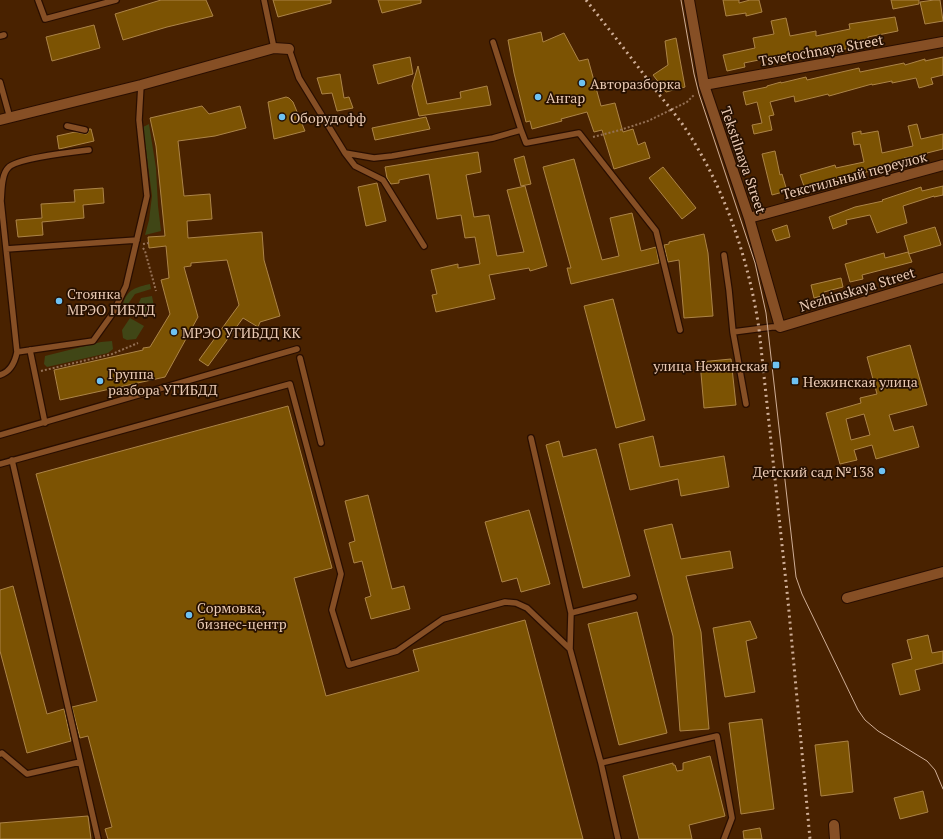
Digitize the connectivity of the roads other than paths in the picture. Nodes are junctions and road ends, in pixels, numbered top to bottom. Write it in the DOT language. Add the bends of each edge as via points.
graph roads {
  1 [pos="38,0"];
  2 [pos="116,0"];
  3 [pos="264,0"];
  4 [pos="689,0"];
  5 [pos="493,42"];
  6 [pos="943,42"];
  7 [pos="274,48"];
  8 [pos="289,49"];
  9 [pos="0,82"];
  10 [pos="141,85"];
  11 [pos="704,85"];
  12 [pos="10,118"];
  13 [pos="0,120"];
  14 [pos="67,126"];
  15 [pos="85,130"];
  16 [pos="521,130"];
  17 [pos="89,150"];
  18 [pos="345,153"];
  19 [pos="943,166"];
  20 [pos="749,218"];
  21 [pos="137,240"];
  22 [pos="424,246"];
  23 [pos="6,249"];
  24 [pos="724,255"];
  25 [pos="943,278"];
  26 [pos="780,327"];
  27 [pos="680,330"];
  28 [pos="733,332"];
  29 [pos="297,349"];
  30 [pos="30,350"];
  31 [pos="17,352"];
  32 [pos="300,358"];
  33 [pos="0,375"];
  34 [pos="746,404"];
  35 [pos="44,423"];
  36 [pos="0,435"];
  37 [pos="531,438"];
  38 [pos="321,443"];
  39 [pos="12,460"];
  40 [pos="0,464"];
  41 [pos="943,572"];
  42 [pos="634,597"];
  43 [pos="847,598"];
  44 [pos="571,613"];
  45 [pos="570,649"];
  46 [pos="0,754"];
  47 [pos="80,762"];
  48 [pos="601,763"];
  49 [pos="834,825"];
  50 [pos="98,839"];
  51 [pos="618,839"];
  52 [pos="724,839"];
  53 [pos="835,839"];
  1 -- 2 [label="lane" via="45,19"];
  3 -- 7 [label="lane"];
  4 -- 11 [label="street, Tekstilnaya Street"];
  5 -- 16 [label="lane"];
  6 -- 11 [label="street, Tsvetochnaya Street"];
  7 -- 8 [label="street"];
  7 -- 10 [label="street"];
  8 -- 18 [label="lane" via="299,78"];
  9 -- 12 [label="lane"];
  10 -- 12 [label="street"];
  10 -- 21 [label="lane" via="139,120 147,196"];
  11 -- 20 [label="street, Tekstilnaya Street"];
  12 -- 13 [label="street"];
  14 -- 15 [label="lane"];
  16 -- 18 [label="lane" via="493,138 392,156 374,158"];
  16 -- 27 [label="lane" via="526,143 579,133 656,231"];
  17 -- 23 [label="lane" via="59,153 14,163 7,168 3,177 1,201"];
  18 -- 22 [label="lane" via="355,166 383,180"];
  19 -- 20 [label="street, Текстильный переулок"];
  20 -- 26 [label="street, Tekstilnaya Street"];
  21 -- 23 [label="lane"];
  21 -- 30 [label="lane" via="126,286 113,313 93,341"];
  23 -- 31 [label="lane"];
  24 -- 28 [label="lane"];
  25 -- 26 [label="street, Nezhinskaya Street"];
  26 -- 28 [label="lane"];
  28 -- 34 [label="lane"];
  29 -- 35 [label="lane"];
  30 -- 31 [label="lane"];
  30 -- 35 [label="lane"];
  31 -- 33 [label="lane" via="16,361 6,373"];
  32 -- 38 [label="lane"];
  35 -- 36 [label="lane"];
  37 -- 44 [label="lane"];
  39 -- 40 [label="lane"];
  39 -- 45 [label="lane" via="290,384 341,574 332,610 349,665 397,651 443,619 505,602 527,608"];
  39 -- 47 [label="lane"];
  41 -- 43 [label="street"];
  42 -- 44 [label="lane"];
  44 -- 45 [label="lane"];
  45 -- 48 [label="lane"];
  46 -- 47 [label="lane" via="27,774"];
  47 -- 50 [label="lane"];
  48 -- 51 [label="lane"];
  48 -- 52 [label="lane" via="717,736 732,818"];
  49 -- 53 [label="street"];
}
